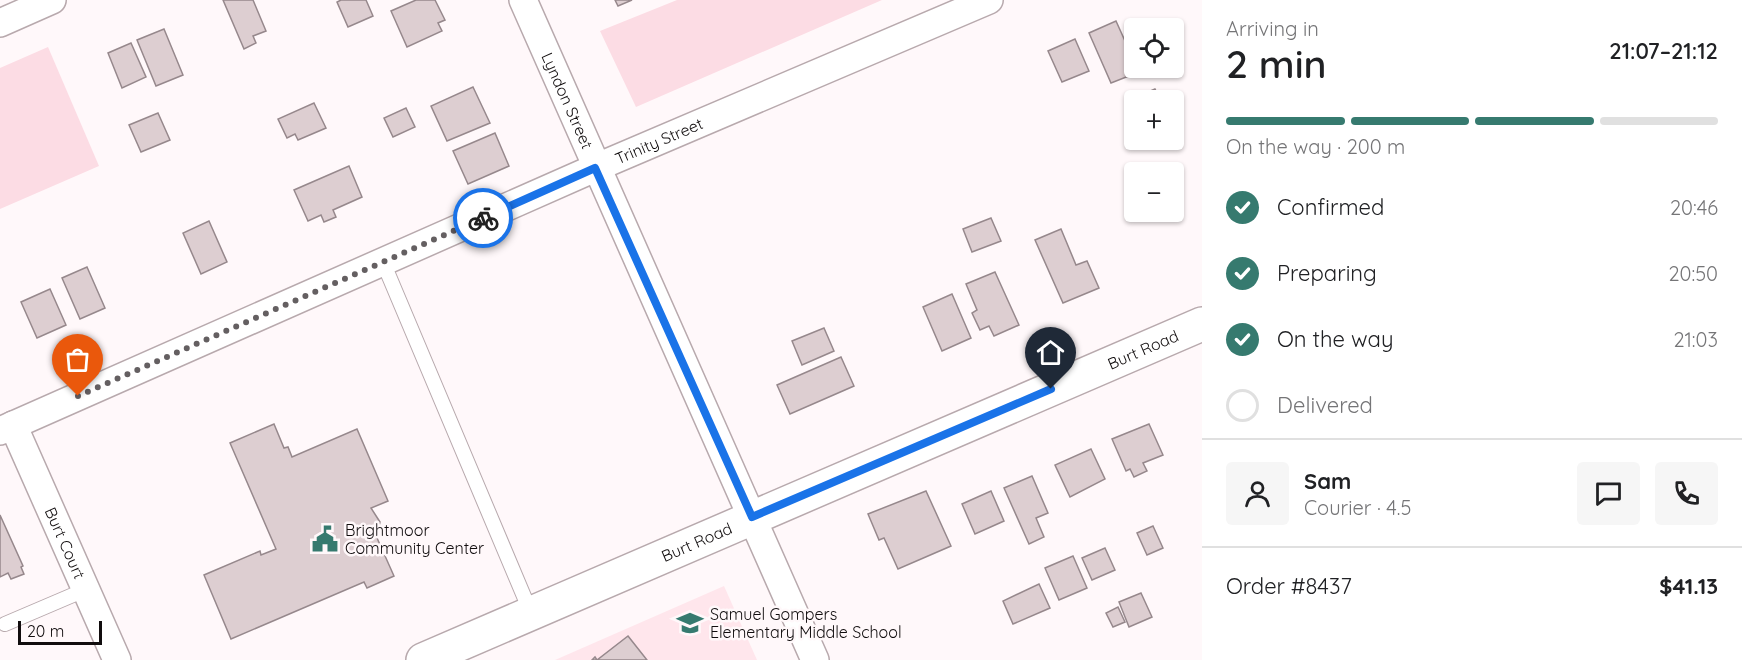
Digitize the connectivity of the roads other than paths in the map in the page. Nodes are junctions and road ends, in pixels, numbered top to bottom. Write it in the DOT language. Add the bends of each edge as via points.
graph roads {
  1 [pos="52,0"];
  2 [pos="523,0"];
  3 [pos="989,0"];
  4 [pos="0,23"];
  5 [pos="595,168"];
  6 [pos="383,262"];
  7 [pos="1202,324"];
  8 [pos="7,428"];
  9 [pos="752,517"];
  10 [pos="87,589"];
  11 [pos="531,613"];
  12 [pos="5,624"];
  13 [pos="432,658"];
  14 [pos="117,660"];
  15 [pos="815,660"];
  1 -- 4 [label="street"];
  2 -- 5 [label="street, Lyndon Street"];
  3 -- 5 [label="street, Trinity Street"];
  5 -- 6 [label="street, Trinity Street"];
  5 -- 9 [label="street, Lyndon Street"];
  6 -- 8 [label="street, Trinity Street"];
  6 -- 11 [label="lane"];
  7 -- 9 [label="street, Burt Road"];
  8 -- 10 [label="street, Burt Court"];
  9 -- 11 [label="street, Burt Road"];
  9 -- 15 [label="street, Lyndon Street"];
  10 -- 12 [label="lane"];
  10 -- 14 [label="street, Burt Court"];
  11 -- 13 [label="street, Burt Road"];
}
